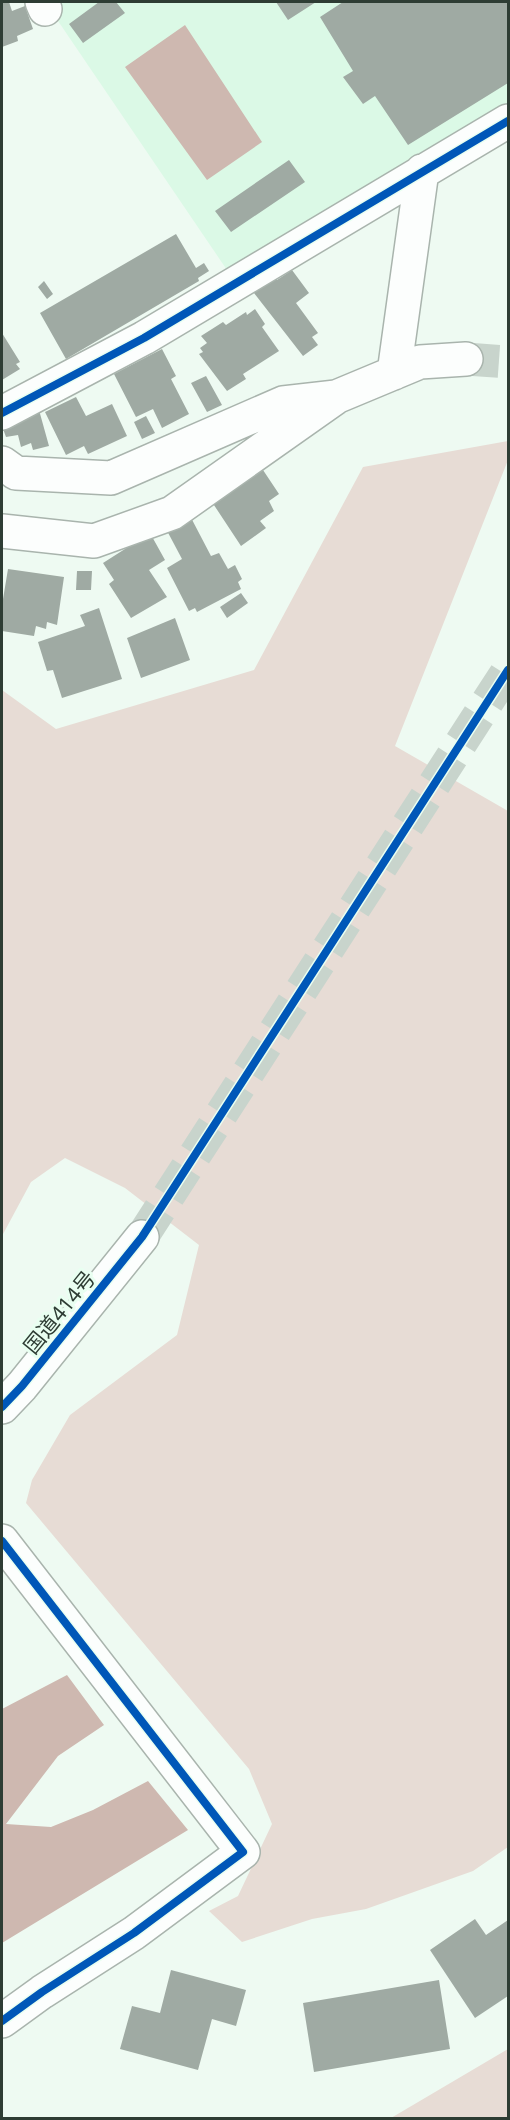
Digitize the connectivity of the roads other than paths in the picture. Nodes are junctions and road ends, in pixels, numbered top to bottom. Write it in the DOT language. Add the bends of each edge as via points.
graph roads {
  1 [pos="508,121"];
  2 [pos="422,171"];
  3 [pos="466,359"];
  4 [pos="394,373"];
  5 [pos="336,397"];
  6 [pos="2,413"];
  7 [pos="2,463"];
  8 [pos="2,531"];
  9 [pos="142,1238"];
  10 [pos="2,1407"];
  11 [pos="2,1541"];
  12 [pos="2,2021"];
  1 -- 2 [label="main road"];
  2 -- 4 [label="main road"];
  2 -- 6 [label="main road" via="144,338"];
  3 -- 4 [label="main road" via="420,362"];
  4 -- 5 [label="main road"];
  5 -- 7 [label="main road" via="283,403 111,478 16,473"];
  5 -- 8 [label="main road" via="172,513 94,541"];
  9 -- 10 [label="main road, 国道414号"];
  11 -- 12 [label="main road" via="243,1852"];
}
